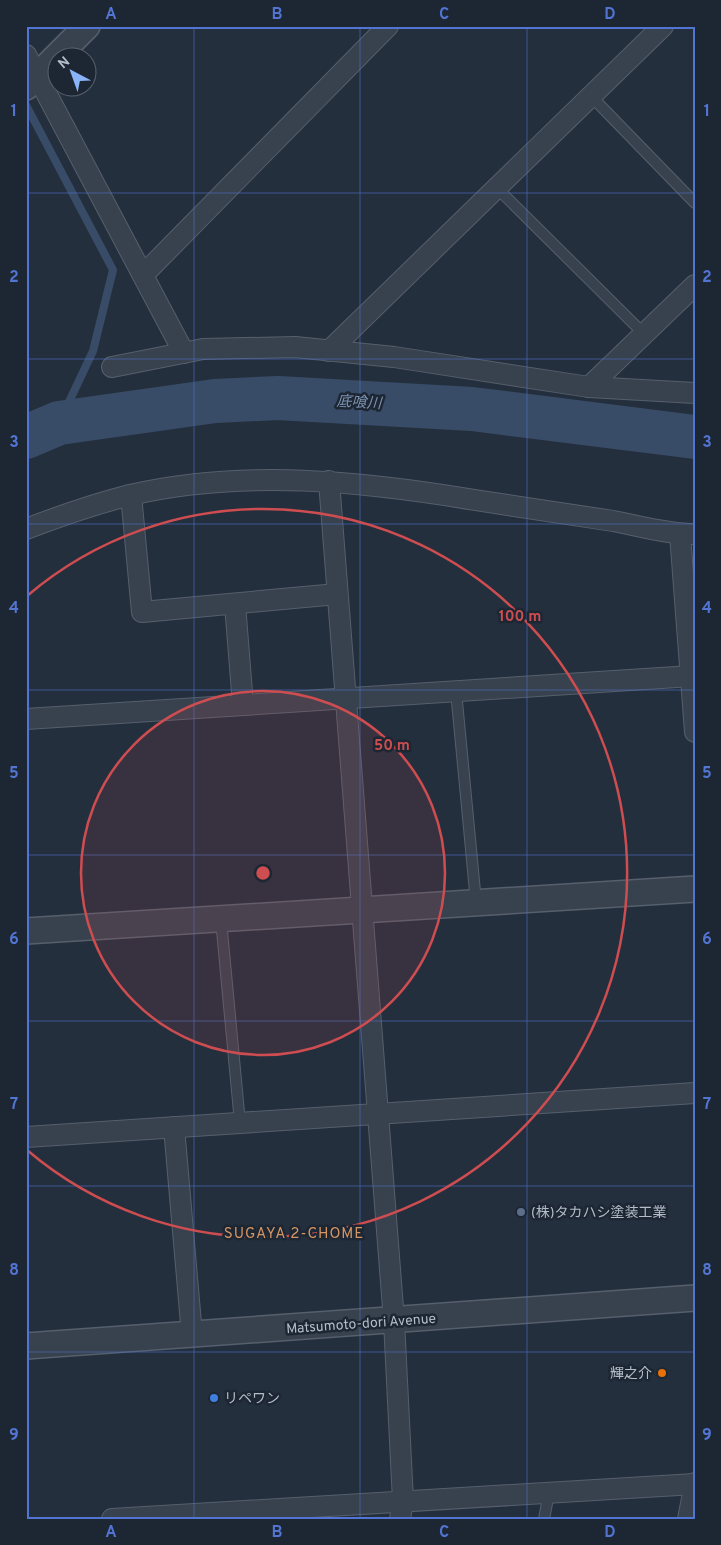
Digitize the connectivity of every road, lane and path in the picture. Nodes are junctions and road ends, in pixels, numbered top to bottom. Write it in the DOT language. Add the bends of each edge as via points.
graph roads {
  1 [pos="87,26"];
  2 [pos="388,26"];
  3 [pos="663,26"];
  4 [pos="30,73"];
  5 [pos="591,96"];
  6 [pos="497,188"];
  7 [pos="695,203"];
  8 [pos="143,275"];
  9 [pos="695,285"];
  10 [pos="644,334"];
  11 [pos="329,351"];
  12 [pos="184,353"];
  13 [pos="112,367"];
  14 [pos="589,387"];
  15 [pos="695,393"];
  16 [pos="329,481"];
  17 [pos="131,495"];
  18 [pos="26,529"];
  19 [pos="687,534"];
  20 [pos="337,594"];
  21 [pos="235,604"];
  22 [pos="692,676"];
  23 [pos="456,691"];
  24 [pos="345,698"];
  25 [pos="243,705"];
  26 [pos="26,719"];
  27 [pos="695,732"];
  28 [pos="695,889"];
  29 [pos="476,903"];
  30 [pos="361,910"];
  31 [pos="221,918"];
  32 [pos="26,931"];
  33 [pos="695,1093"];
  34 [pos="378,1114"];
  35 [pos="240,1123"];
  36 [pos="174,1127"];
  37 [pos="26,1136"];
  38 [pos="695,1298"];
  39 [pos="394,1321"];
  40 [pos="192,1334"];
  41 [pos="26,1346"];
  42 [pos="695,1484"];
  43 [pos="549,1493"];
  44 [pos="401,1510"];
  45 [pos="112,1519"];
  46 [pos="544,1519"];
  47 [pos="688,1519"];
  1 -- 4 [label="street"];
  2 -- 8 [label="street"];
  3 -- 5 [label="street"];
  4 -- 8 [label="street"];
  5 -- 6 [label="street"];
  5 -- 7 [label="lane"];
  6 -- 10 [label="lane"];
  6 -- 11 [label="street"];
  8 -- 12 [label="street"];
  9 -- 10 [label="street"];
  10 -- 14 [label="street"];
  11 -- 12 [label="street" via="295,347 203,349"];
  11 -- 14 [label="street" via="394,357"];
  12 -- 13 [label="street"];
  14 -- 15 [label="street"];
  16 -- 17 [label="street" via="250,480"];
  16 -- 19 [label="street" via="475,500"];
  16 -- 20 [label="street"];
  17 -- 18 [label="street"];
  17 -- 21 [label="street" via="142,612"];
  19 -- 22 [label="street"];
  20 -- 21 [label="street"];
  20 -- 24 [label="street"];
  21 -- 25 [label="street"];
  22 -- 23 [label="street"];
  22 -- 27 [label="street"];
  23 -- 24 [label="street"];
  23 -- 29 [label="lane"];
  24 -- 25 [label="street"];
  24 -- 30 [label="street"];
  25 -- 26 [label="street"];
  28 -- 29 [label="street"];
  29 -- 30 [label="street"];
  30 -- 31 [label="street"];
  30 -- 34 [label="street"];
  31 -- 32 [label="street"];
  31 -- 35 [label="lane"];
  33 -- 34 [label="street"];
  34 -- 35 [label="street"];
  34 -- 39 [label="street"];
  35 -- 36 [label="street"];
  36 -- 37 [label="street"];
  36 -- 40 [label="street"];
  38 -- 39 [label="street, Matsumoto-dori Avenue"];
  39 -- 40 [label="street, Matsumoto-dori Avenue"];
  39 -- 44 [label="street"];
  40 -- 41 [label="street, Matsumoto-dori Avenue"];
  42 -- 43 [label="street"];
  42 -- 47 [label="street"];
  43 -- 44 [label="street"];
  43 -- 46 [label="lane"];
  44 -- 45 [label="street"];
}
